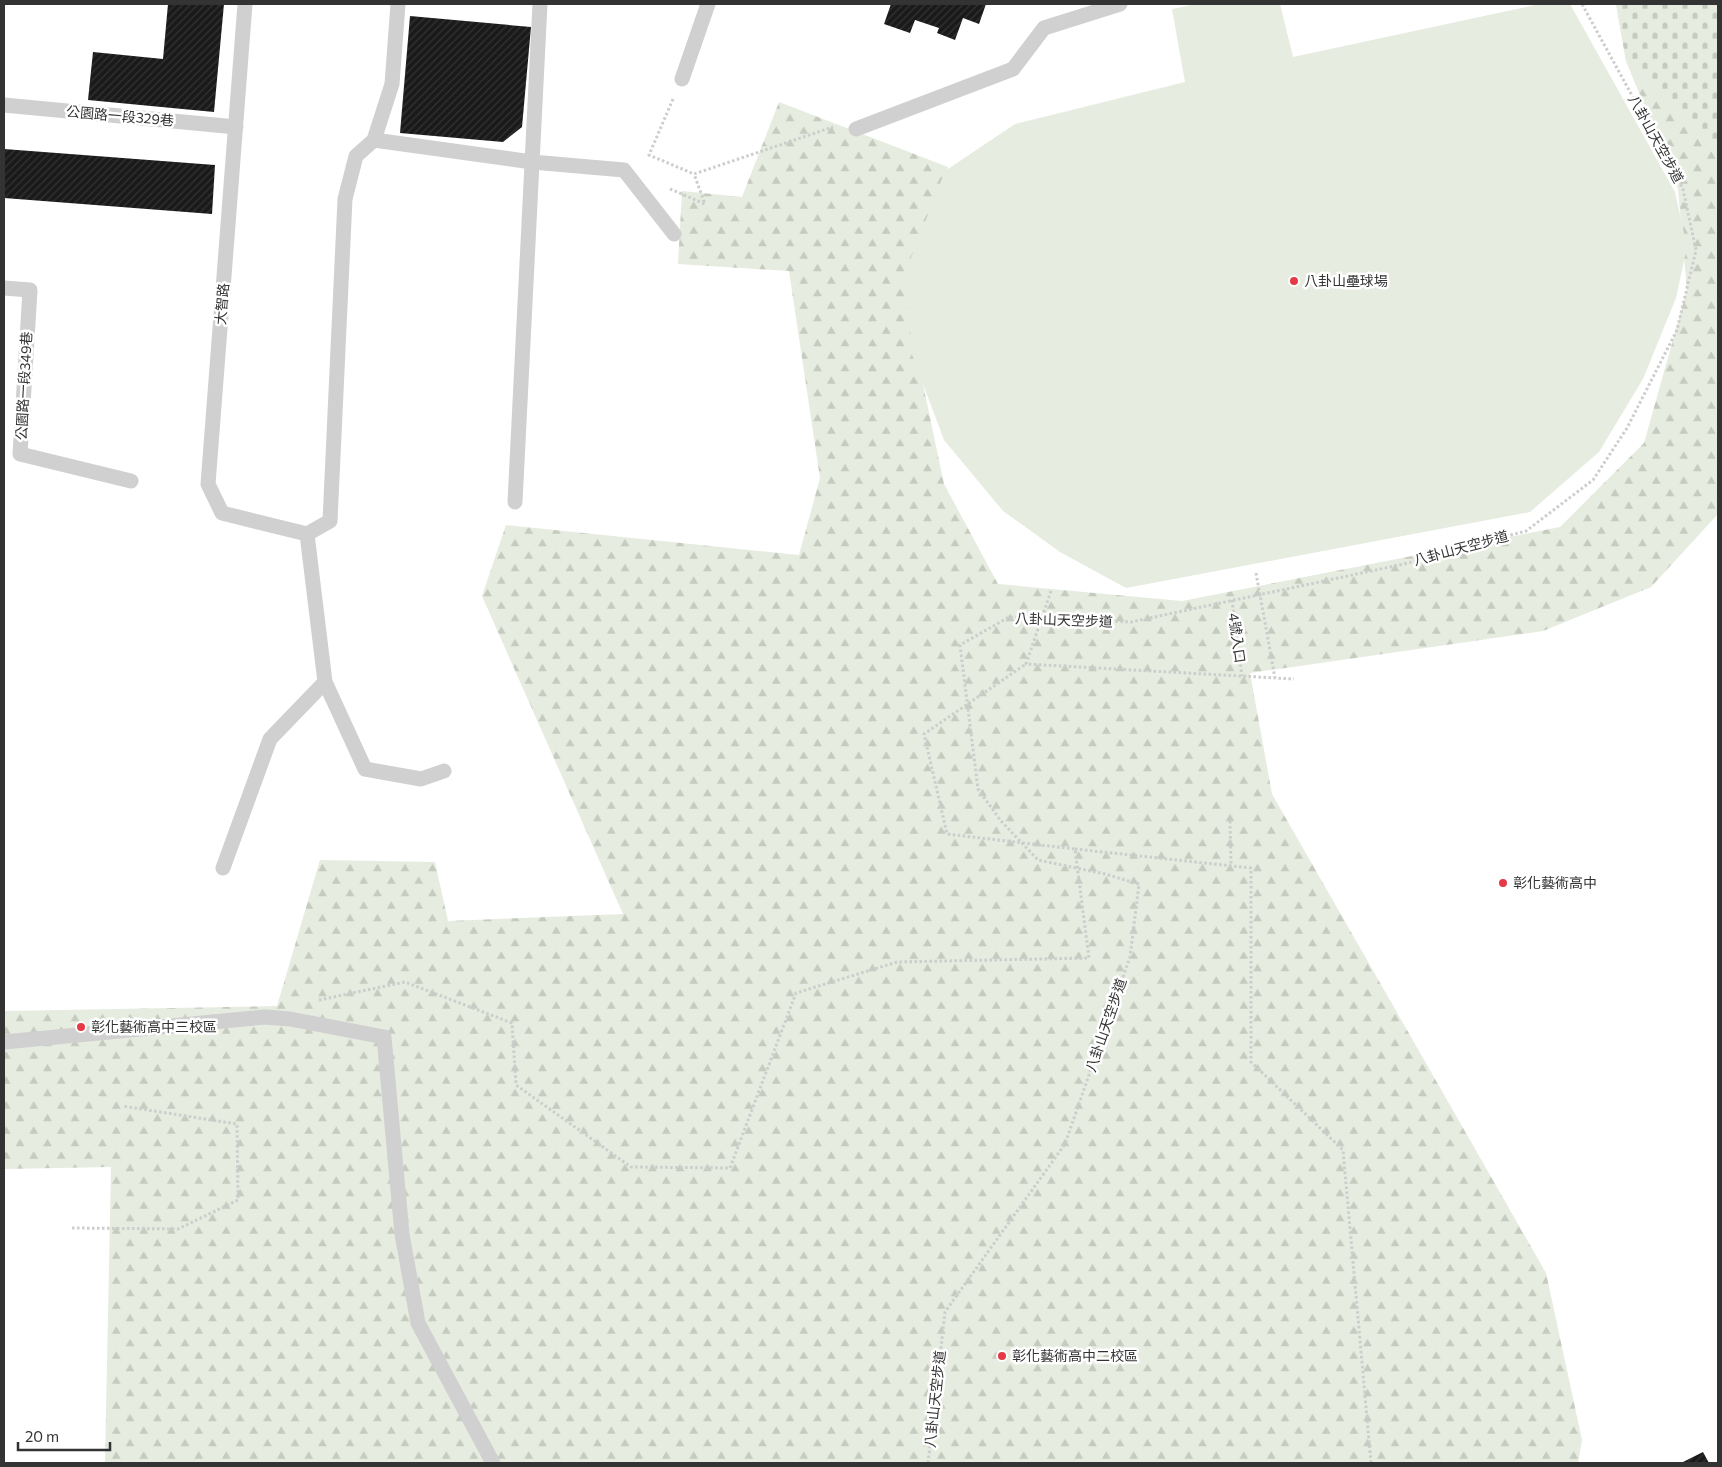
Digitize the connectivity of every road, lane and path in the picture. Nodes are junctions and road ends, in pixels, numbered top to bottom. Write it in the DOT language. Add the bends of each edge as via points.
graph roads {
  1 [pos="246,4"];
  2 [pos="398,4"];
  3 [pos="540,4"];
  4 [pos="708,4"];
  5 [pos="1120,4"];
  6 [pos="1582,4"];
  7 [pos="682,79"];
  8 [pos="4,106"];
  9 [pos="841,125"];
  10 [pos="236,127"];
  11 [pos="856,129"];
  12 [pos="374,140"];
  13 [pos="532,162"];
  14 [pos="694,174"];
  15 [pos="669,189"];
  16 [pos="674,234"];
  17 [pos="4,288"];
  18 [pos="131,481"];
  19 [pos="515,502"];
  20 [pos="307,534"];
  21 [pos="1256,573"];
  22 [pos="1050,591"];
  23 [pos="1232,600"];
  24 [pos="1026,664"];
  25 [pos="1242,676"];
  26 [pos="1275,678"];
  27 [pos="1294,679"];
  28 [pos="325,682"];
  29 [pos="444,771"];
  30 [pos="1230,821"];
  31 [pos="1075,849"];
  32 [pos="1231,866"];
  33 [pos="223,868"];
  34 [pos="310,1023"];
  35 [pos="4,1042"];
  36 [pos="122,1106"];
  37 [pos="72,1228"];
  38 [pos="493,1463"];
  39 [pos="928,1463"];
  40 [pos="1371,1463"];
  1 -- 10 [label="lane, 大智路"];
  2 -- 12 [label="lane" via="392,84"];
  3 -- 13 [label="lane"];
  4 -- 7 [label="lane"];
  5 -- 11 [label="lane" via="1044,28 1013,69"];
  6 -- 23 [label="path, 八卦山天空步道, bridge" via="1683,189 1696,250 1676,330 1627,428 1593,480 1526,531 1404,564"];
  7 -- 14 [label="path" via="649,155"];
  8 -- 10 [label="lane, 公園路一段329巷"];
  9 -- 14 [label="path"];
  10 -- 20 [label="lane, 大智路" via="208,484 222,513"];
  12 -- 13 [label="lane"];
  12 -- 20 [label="lane" via="356,156 345,200 330,521"];
  13 -- 16 [label="lane" via="624,170"];
  13 -- 19 [label="lane"];
  14 -- 15 [label="path" via="705,204"];
  17 -- 18 [label="lane, 公園路一段349巷" via="30,290 20,454"];
  20 -- 28 [label="lane"];
  21 -- 26 [label="path"];
  22 -- 24 [label="path"];
  23 -- 25 [label="path, 4號入口"];
  23 -- 39 [label="path, 八卦山天空步道, bridge" via="1131,622 1009,617 960,645 978,789 1001,821 1038,860 1140,884 1130,957 1065,1144 945,1312"];
  24 -- 25 [label="path"];
  24 -- 31 [label="path" via="924,734 946,834"];
  25 -- 26 [label="path"];
  26 -- 27 [label="path"];
  28 -- 29 [label="lane" via="365,769 421,779"];
  28 -- 33 [label="lane" via="270,739"];
  30 -- 32 [label="path"];
  31 -- 32 [label="path"];
  31 -- 34 [label="path" via="1089,958 897,962 796,993 730,1168 631,1167 516,1086 512,1023 405,982 307,1002"];
  32 -- 40 [label="path" via="1251,868 1251,1062 1343,1150"];
  34 -- 35 [label="lane" via="265,1016"];
  34 -- 38 [label="lane" via="384,1037 402,1234 418,1323"];
  36 -- 37 [label="path" via="237,1124 238,1200 178,1229"];
}
